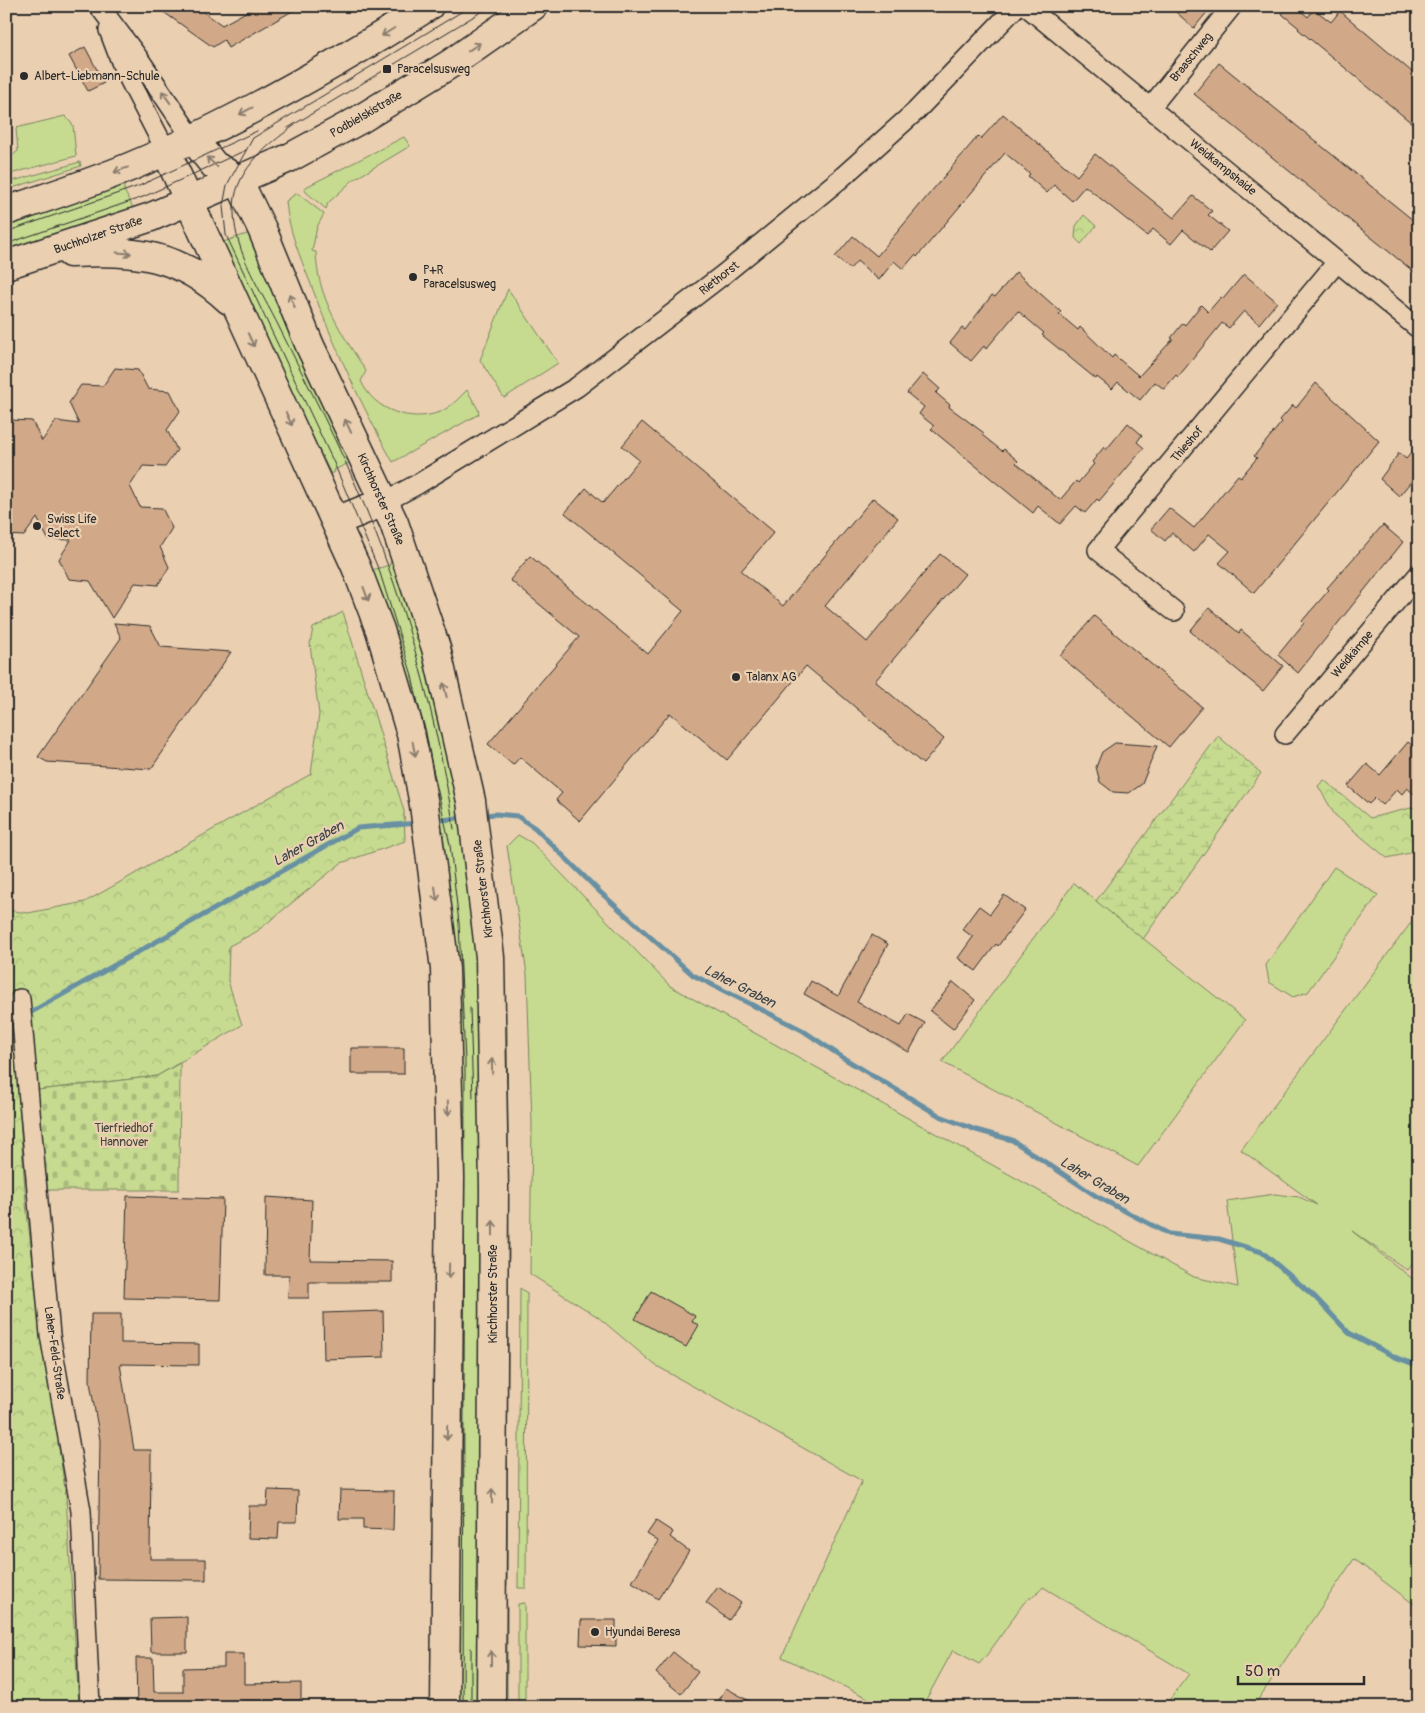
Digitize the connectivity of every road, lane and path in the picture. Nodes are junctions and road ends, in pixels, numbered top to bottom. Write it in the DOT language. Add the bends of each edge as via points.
graph roads {
  1 [pos="429,6"];
  2 [pos="533,6"];
  3 [pos="1017,6"];
  4 [pos="1026,6"];
  5 [pos="1232,6"];
  6 [pos="100,8"];
  7 [pos="1150,108"];
  8 [pos="192,138"];
  9 [pos="166,151"];
  10 [pos="238,180"];
  11 [pos="188,202"];
  12 [pos="6,211"];
  13 [pos="41,254"];
  14 [pos="1337,262"];
  15 [pos="6,265"];
  16 [pos="234,305"];
  17 [pos="1419,329"];
  18 [pos="384,502"];
  19 [pos="336,522"];
  20 [pos="1419,574"];
  21 [pos="1174,612"];
  22 [pos="1285,734"];
  23 [pos="20,999"];
  24 [pos="90,1707"];
  25 [pos="445,1707"];
  26 [pos="491,1707"];
  1 -- 8 [label="main road, one-way" via="359,50"];
  10 -- 2 [label="main road, Podbielskistraße, one-way" via="289,158 359,120 450,64"];
  3 -- 18 [label="street, Riethorst" via="916,111 724,274 577,387"];
  4 -- 7 [label="street, Weidkampshaide"];
  5 -- 7 [label="street, Braaschweg"];
  8 -- 6 [label="street, one-way"];
  6 -- 9 [label="street" via="123,67"];
  7 -- 14 [label="street, Weidkampshaide"];
  8 -- 9 [label="main road"];
  10 -- 8 [label="main road, one-way" via="214,164"];
  9 -- 11 [label="main road"];
  9 -- 12 [label="main road, one-way"];
  10 -- 11 [label="main road, Podbielskistraße"];
  18 -- 10 [label="main road, Kirchhorster Straße, one-way" via="310,346"];
  11 -- 13 [label="main road, Buchholzer Straße"];
  11 -- 16 [label="main road"];
  13 -- 15 [label="main road, Buchholzer Straße"];
  13 -- 16 [label="main road, one-way" via="127,252 154,257 207,280"];
  14 -- 17 [label="street, Weidkampshaide"];
  14 -- 21 [label="street, Thieshof" via="1098,550"];
  16 -- 19 [label="main road, one-way"];
  18 -- 19 [label="main road"];
  26 -- 18 [label="main road, Kirchhorster Straße, one-way" via="494,1189 490,957 471,801 436,648 407,559"];
  19 -- 25 [label="main road, one-way" via="380,630 411,734 430,846 445,969 450,1177"];
  20 -- 22 [label="street, Weidkämpe"];
  23 -- 24 [label="street, Laher-Feld-Straße" via="50,1335 81,1511"];
}
